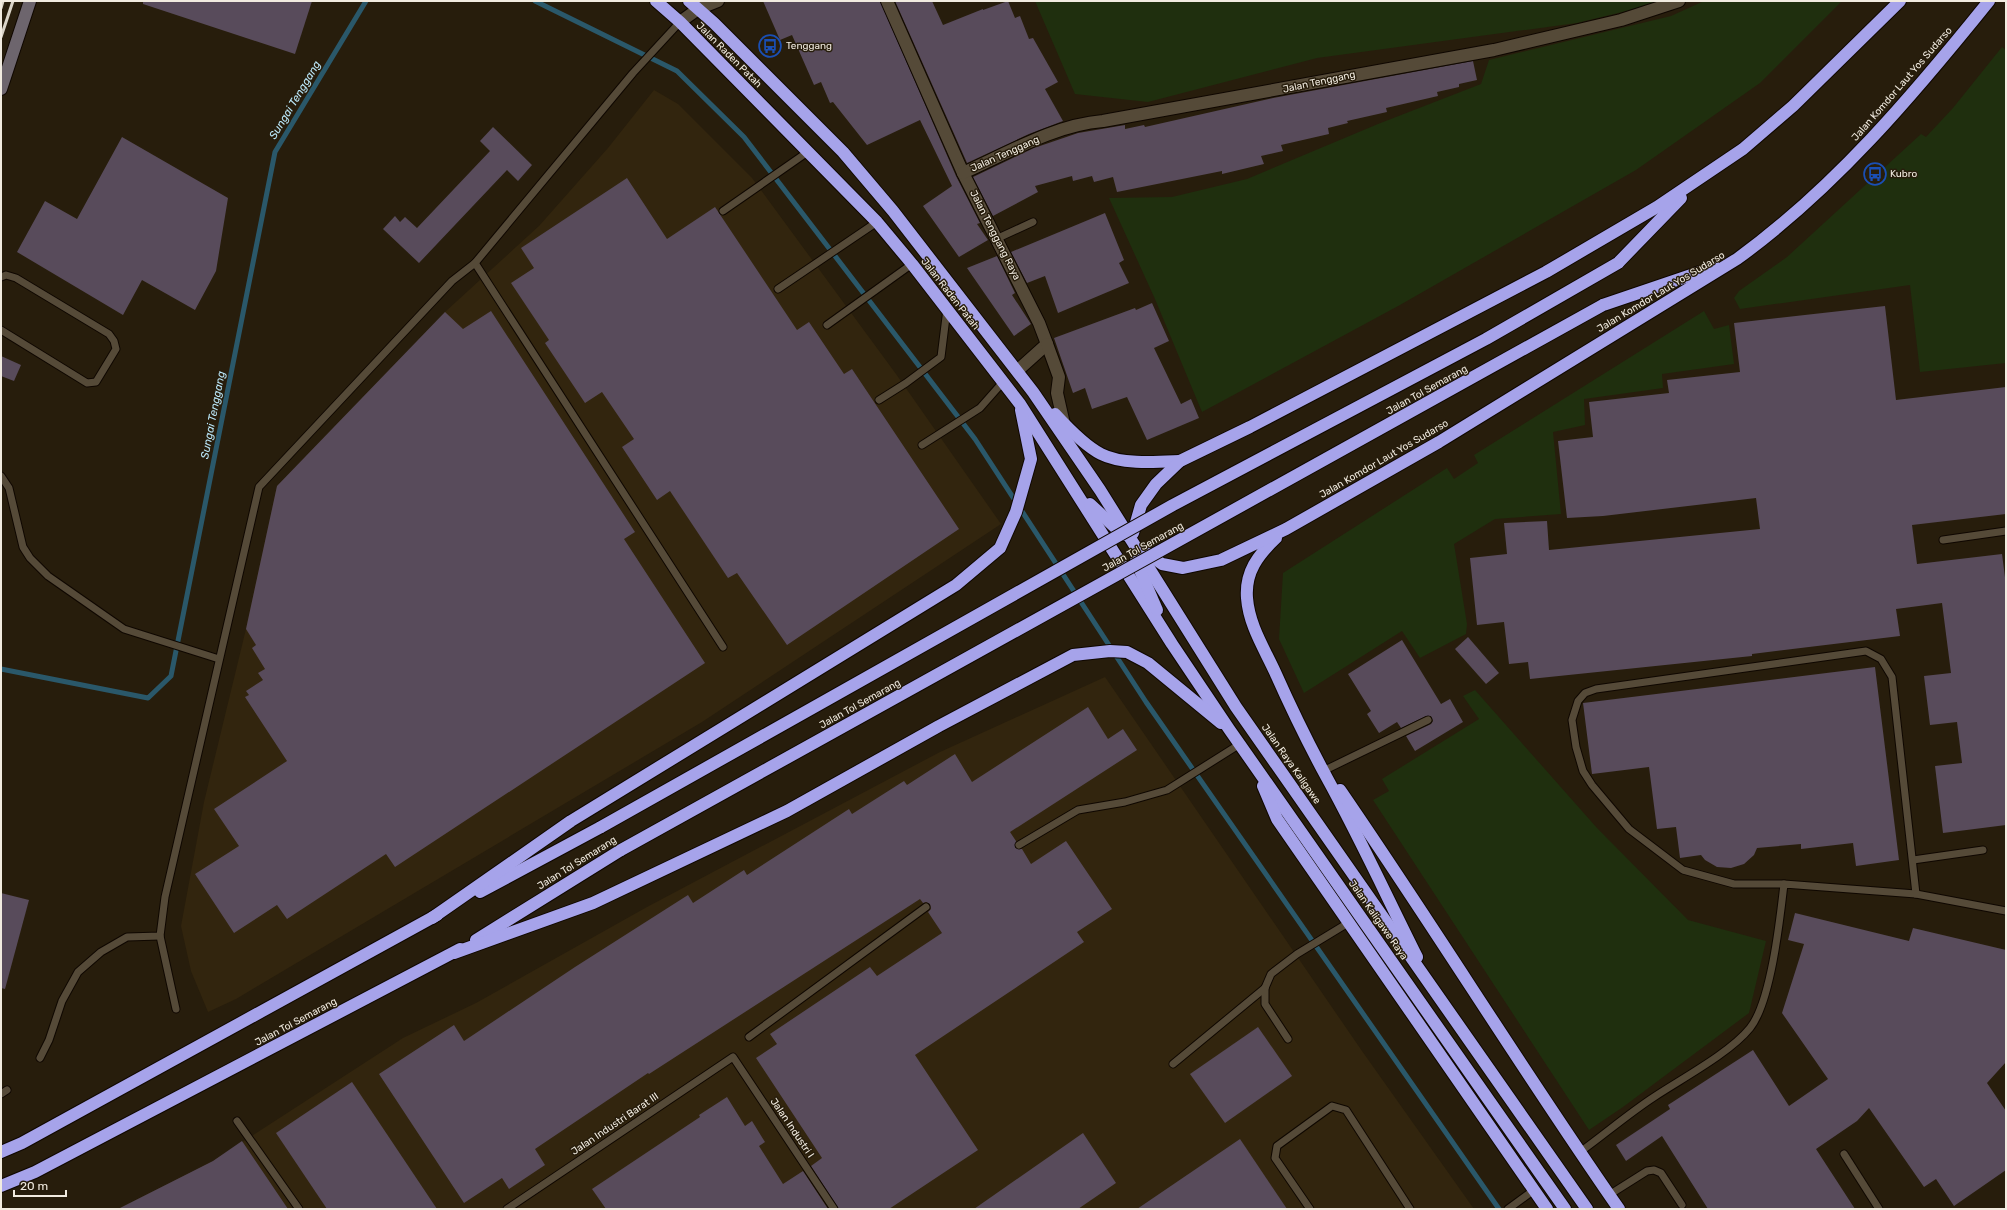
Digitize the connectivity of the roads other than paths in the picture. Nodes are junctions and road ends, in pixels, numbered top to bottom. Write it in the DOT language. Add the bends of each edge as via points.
graph roads {
  1 [pos="30,1"];
  2 [pos="656,1"];
  3 [pos="718,1"];
  4 [pos="887,1"];
  5 [pos="1678,1"];
  6 [pos="1900,1"];
  7 [pos="1989,1"];
  8 [pos="693,5"];
  9 [pos="680,22"];
  10 [pos="1,89"];
  11 [pos="809,152"];
  12 [pos="963,173"];
  13 [pos="1696,182"];
  14 [pos="722,210"];
  15 [pos="877,222"];
  16 [pos="1033,222"];
  17 [pos="996,238"];
  18 [pos="1737,259"];
  19 [pos="475,263"];
  20 [pos="912,264"];
  21 [pos="1,277"];
  22 [pos="778,289"];
  23 [pos="947,309"];
  24 [pos="827,325"];
  25 [pos="1,330"];
  26 [pos="1047,344"];
  27 [pos="1017,371"];
  28 [pos="1003,382"];
  29 [pos="1033,392"];
  30 [pos="879,400"];
  31 [pos="1020,404"];
  32 [pos="1064,424"];
  33 [pos="922,445"];
  34 [pos="1180,461"];
  35 [pos="1,476"];
  36 [pos="1073,487"];
  37 [pos="1286,529"];
  38 [pos="2006,531"];
  39 [pos="1943,540"];
  40 [pos="1131,542"];
  41 [pos="1172,644"];
  42 [pos="723,647"];
  43 [pos="220,659"];
  44 [pos="1428,720"];
  45 [pos="1229,730"];
  46 [pos="1240,744"];
  47 [pos="1255,765"];
  48 [pos="1325,774"];
  49 [pos="1019,845"];
  50 [pos="1983,850"];
  51 [pos="1913,860"];
  52 [pos="1784,884"];
  53 [pos="1916,894"];
  54 [pos="926,906"];
  55 [pos="2006,911"];
  56 [pos="432,918"];
  57 [pos="1343,925"];
  58 [pos="160,936"];
  59 [pos="454,953"];
  60 [pos="1266,988"];
  61 [pos="1437,997"];
  62 [pos="176,1009"];
  63 [pos="750,1037"];
  64 [pos="1288,1039"];
  65 [pos="40,1058"];
  66 [pos="734,1058"];
  67 [pos="1173,1064"];
  68 [pos="237,1121"];
  69 [pos="1,1152"];
  70 [pos="1580,1152"];
  71 [pos="1844,1154"];
  72 [pos="1,1186"];
  73 [pos="1529,1193"];
  74 [pos="1609,1195"];
  75 [pos="1682,1205"];
  76 [pos="299,1209"];
  77 [pos="507,1209"];
  78 [pos="834,1209"];
  79 [pos="1310,1209"];
  80 [pos="1410,1209"];
  81 [pos="1508,1209"];
  82 [pos="1547,1209"];
  83 [pos="1565,1209"];
  84 [pos="1587,1209"];
  85 [pos="1618,1209"];
  86 [pos="1879,1209"];
  1 -- 10 [label="street"];
  2 -- 9 [label="highway, Jalan Raden Patah"];
  3 -- 8 [label="street"];
  4 -- 12 [label="street, Jalan Tenggang Raya"];
  5 -- 12 [label="street, Jalan Tenggang" via="1621,20 1494,50 1085,123 1035,139"];
  6 -- 13 [label="highway" via="1793,106 1743,149"];
  7 -- 18 [label="highway, Jalan Komdor Laut Yos Sudarso" via="1938,64 1857,153 1771,235"];
  8 -- 9 [label="street"];
  8 -- 27 [label="highway, Jalan Raden Patah" via="844,152"];
  9 -- 11 [label="highway, Jalan Raden Patah"];
  9 -- 19 [label="lane"];
  11 -- 14 [label="lane"];
  11 -- 15 [label="highway, Jalan Raden Patah"];
  12 -- 17 [label="street, Jalan Tenggang Raya"];
  13 -- 34 [label="highway" via="1657,208 1546,272"];
  13 -- 56 [label="highway, Jalan Tol Semarang, bridge" via="1618,263 1486,339 1173,505 601,827"];
  15 -- 20 [label="highway, Jalan Raden Patah"];
  15 -- 22 [label="lane"];
  16 -- 17 [label="lane"];
  17 -- 26 [label="street, Jalan Tenggang Raya"];
  18 -- 37 [label="highway, Jalan Komdor Laut Yos Sudarso" via="1439,442"];
  18 -- 59 [label="highway, Jalan Tol Semarang, bridge" via="1604,306 621,850"];
  19 -- 42 [label="lane"];
  19 -- 43 [label="lane" via="447,287 259,487"];
  20 -- 23 [label="highway, Jalan Raden Patah"];
  20 -- 24 [label="lane"];
  21 -- 25 [label="lane" via="16,278 109,334 116,349 96,382 87,383"];
  23 -- 28 [label="highway, Jalan Raden Patah"];
  23 -- 30 [label="lane" via="941,357"];
  26 -- 27 [label="street"];
  26 -- 32 [label="street, Jalan Tenggang Raya" via="1059,378 1057,393"];
  27 -- 29 [label="highway, Jalan Raden Patah"];
  28 -- 31 [label="highway, Jalan Raden Patah"];
  28 -- 33 [label="lane" via="980,408"];
  29 -- 32 [label="highway"];
  29 -- 40 [label="highway, Jalan Raden Patah" via="1100,490"];
  31 -- 36 [label="highway, Jalan Raden Patah"];
  31 -- 56 [label="highway" via="1031,459 1016,512 1000,548 956,585 572,821"];
  32 -- 34 [label="highway" via="1102,454 1136,462"];
  34 -- 40 [label="highway" via="1156,484 1141,505"];
  35 -- 43 [label="lane" via="9,488 23,547 48,576 124,629"];
  36 -- 40 [label="highway"];
  36 -- 41 [label="highway, Jalan Raden Patah"];
  37 -- 40 [label="highway" via="1221,560 1183,568 1162,564"];
  37 -- 48 [label="highway" via="1256,559 1248,584 1247,598 1259,640"];
  38 -- 39 [label="lane"];
  40 -- 41 [label="highway" via="1133,553"];
  40 -- 61 [label="highway, Jalan Raya Kaligawe" via="1236,706"];
  41 -- 45 [label="highway, Jalan Kaligawe Raya"];
  43 -- 58 [label="lane" via="165,897"];
  44 -- 48 [label="lane"];
  45 -- 46 [label="highway, Jalan Kaligawe Raya"];
  45 -- 59 [label="highway" via="1148,663 1127,652 1073,655 787,811 594,903"];
  46 -- 47 [label="highway, Jalan Kaligawe Raya"];
  46 -- 49 [label="lane" via="1167,790 1125,802 1078,810"];
  47 -- 57 [label="highway" via="1277,819"];
  47 -- 83 [label="highway, Jalan Kaligawe Raya"];
  48 -- 61 [label="highway"];
  48 -- 70 [label="highway" via="1338,787 1402,881"];
  50 -- 51 [label="lane"];
  51 -- 52 [label="lane" via="1892,677 1881,659 1866,651 1596,689 1585,693 1578,701 1572,720 1583,771 1628,829 1683,870 1734,884"];
  51 -- 53 [label="lane"];
  52 -- 53 [label="lane"];
  52 -- 70 [label="lane" via="1779,930 1764,996 1750,1028 1734,1044 1646,1102"];
  53 -- 55 [label="lane"];
  54 -- 63 [label="lane"];
  56 -- 69 [label="highway, Jalan Tol Semarang" via="22,1143"];
  57 -- 60 [label="lane" via="1271,974"];
  57 -- 73 [label="highway"];
  58 -- 62 [label="lane"];
  58 -- 65 [label="lane" via="127,937 101,952 78,972 62,1001 50,1040"];
  59 -- 72 [label="highway, Jalan Tol Semarang" via="35,1172"];
  60 -- 64 [label="lane" via="1265,1004"];
  60 -- 67 [label="lane"];
  61 -- 84 [label="highway"];
  66 -- 77 [label="lane, Jalan Industri Barat III"];
  66 -- 78 [label="lane, Jalan Industri I"];
  68 -- 76 [label="lane"];
  70 -- 74 [label="highway"];
  71 -- 86 [label="lane"];
  73 -- 81 [label="lane"];
  73 -- 82 [label="highway"];
  74 -- 75 [label="lane" via="1647,1171 1654,1170 1661,1173"];
  74 -- 85 [label="highway"];
  79 -- 80 [label="lane" via="1276,1158 1277,1146 1332,1106 1346,1110"];
}
